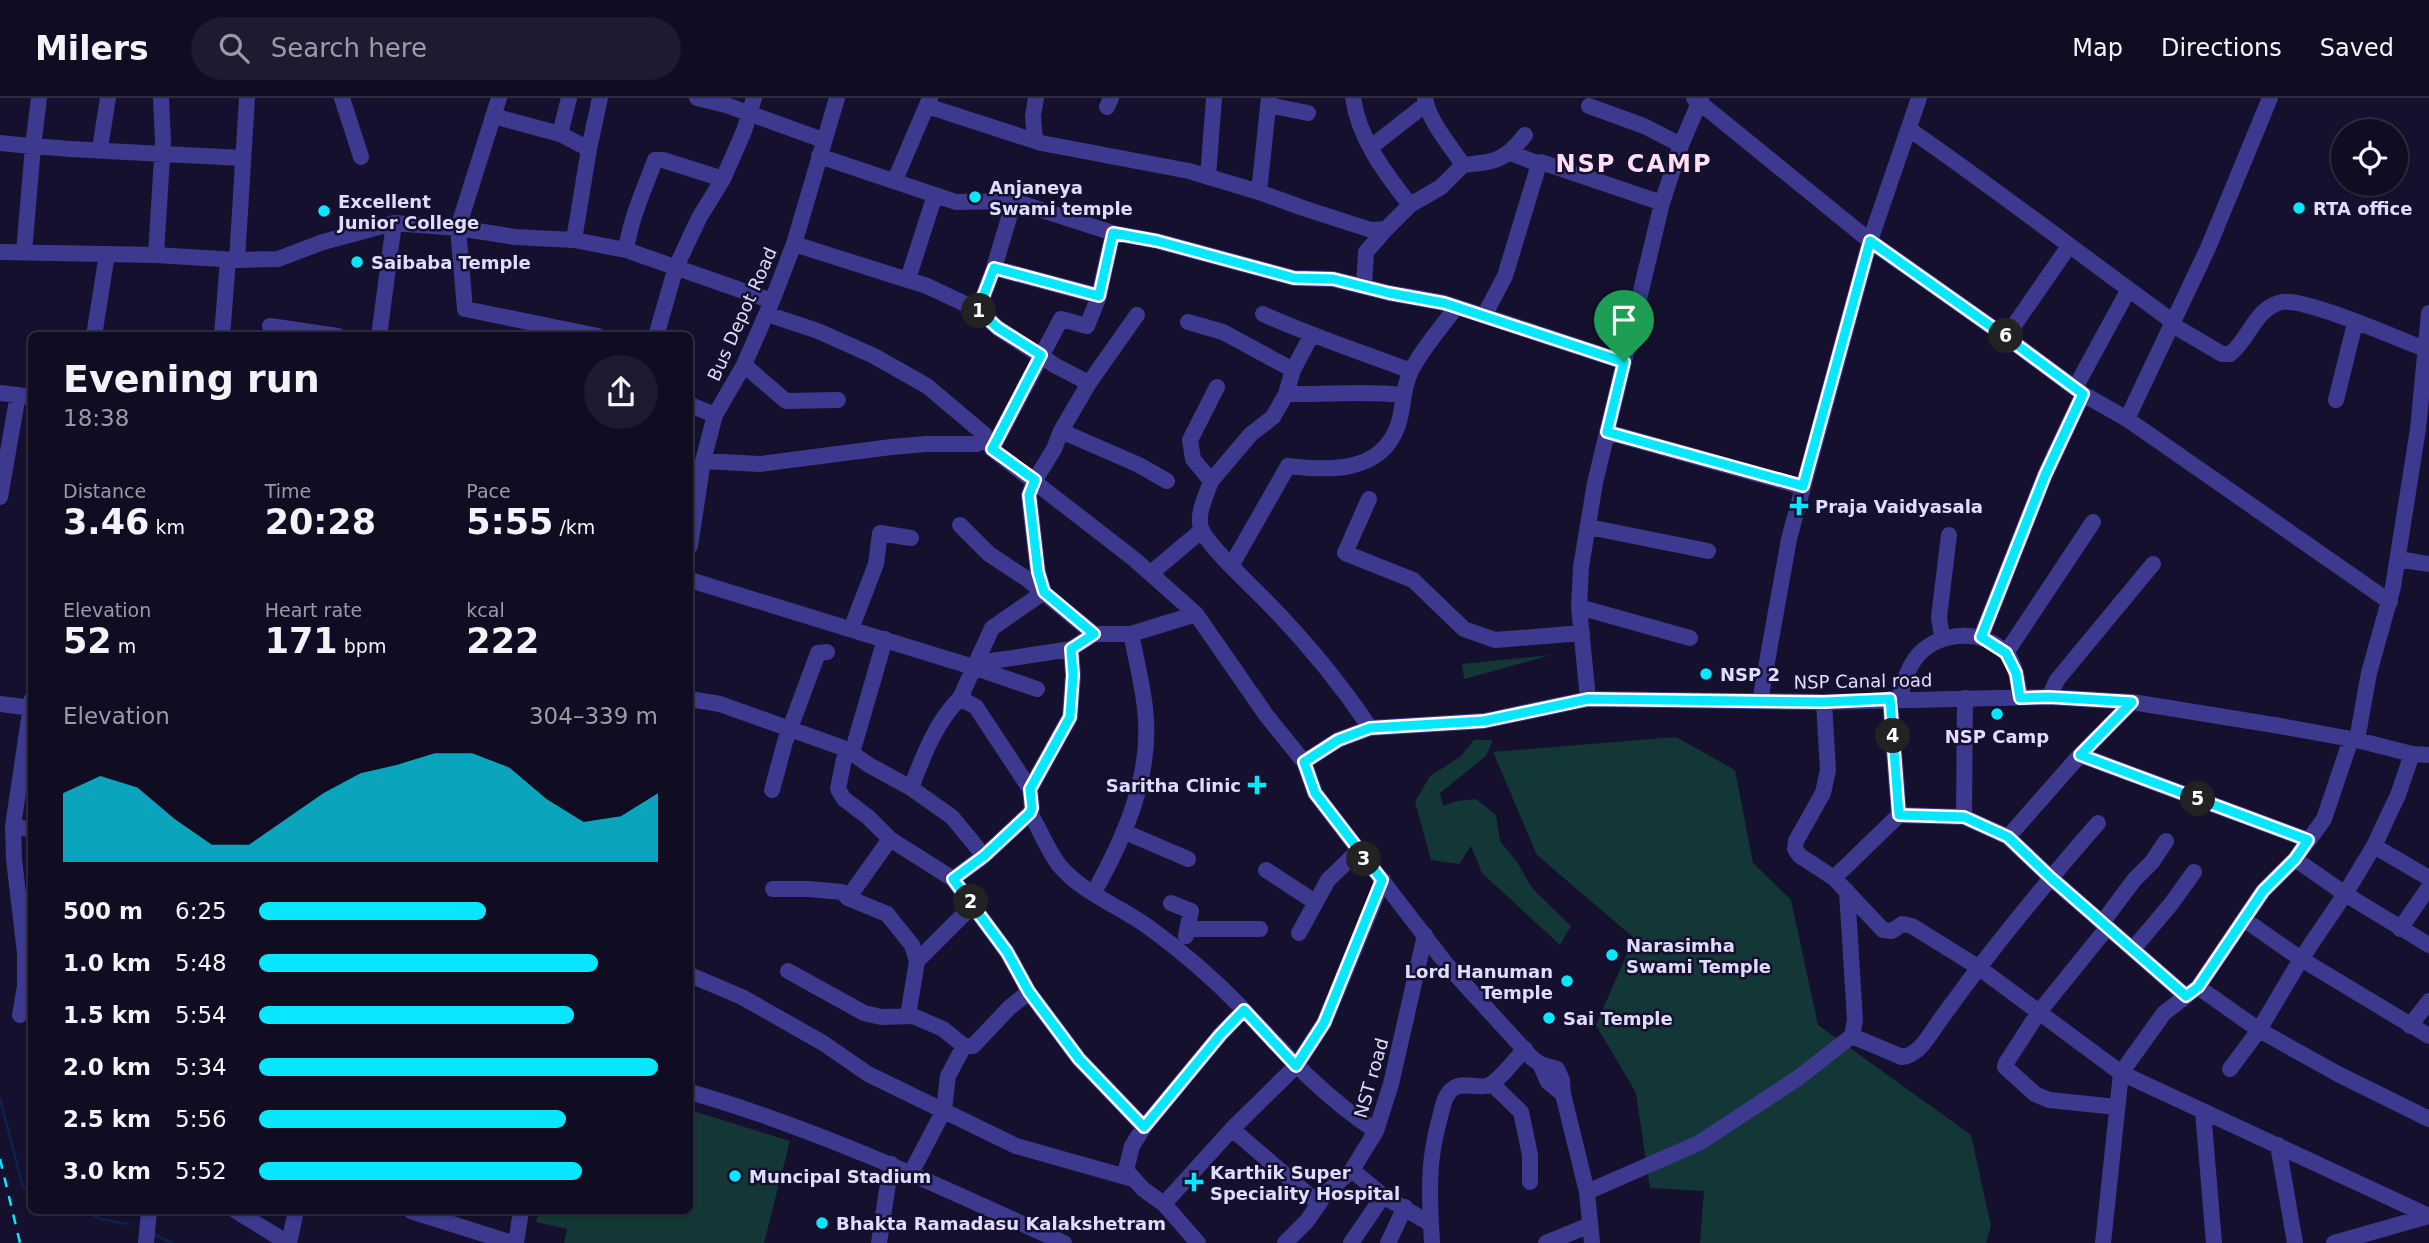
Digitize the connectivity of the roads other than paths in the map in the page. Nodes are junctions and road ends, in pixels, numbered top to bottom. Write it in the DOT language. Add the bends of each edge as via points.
graph roads {
  1 [pos="39,98"];
  2 [pos="108,98"];
  3 [pos="161,98"];
  4 [pos="247,98"];
  5 [pos="342,98"];
  6 [pos="499,98"];
  7 [pos="569,98"];
  8 [pos="600,98"];
  9 [pos="697,98"];
  10 [pos="837,98"];
  11 [pos="1036,98"];
  12 [pos="1214,98"];
  13 [pos="1353,98"];
  14 [pos="1919,98"];
  15 [pos="2270,98"];
  16 [pos="1698,99"];
  17 [pos="727,101"];
  18 [pos="1269,101"];
  19 [pos="1425,101"];
  20 [pos="929,102"];
  21 [pos="751,106"];
  22 [pos="1589,106"];
  23 [pos="1308,113"];
  24 [pos="493,116"];
  25 [pos="1909,128"];
  26 [pos="560,134"];
  27 [pos="1525,135"];
  28 [pos="1035,141"];
  29 [pos="101,142"];
  30 [pos="0,143"];
  31 [pos="1681,145"];
  32 [pos="33,147"];
  33 [pos="1371,147"];
  34 [pos="821,148"];
  35 [pos="589,149"];
  36 [pos="161,153"];
  37 [pos="1511,153"];
  38 [pos="360,157"];
  39 [pos="243,158"];
  40 [pos="1539,164"];
  41 [pos="1463,165"];
  42 [pos="1208,177"];
  43 [pos="723,179"];
  44 [pos="895,180"];
  45 [pos="1259,192"];
  46 [pos="935,195"];
  47 [pos="1014,201"];
  48 [pos="1662,203"];
  49 [pos="1410,205"];
  50 [pos="394,223"];
  51 [pos="458,228"];
  52 [pos="1386,229"];
  53 [pos="1113,233"];
  54 [pos="574,240"];
  55 [pos="1870,241"];
  56 [pos="794,244"];
  57 [pos="2069,246"];
  58 [pos="626,250"];
  59 [pos="24,252"];
  60 [pos="0,253"];
  61 [pos="107,254"];
  62 [pos="156,255"];
  63 [pos="232,260"];
  64 [pos="676,267"];
  65 [pos="994,268"];
  66 [pos="908,279"];
  67 [pos="1364,286"];
  68 [pos="2129,289"];
  69 [pos="1099,296"];
  70 [pos="769,307"];
  71 [pos="1456,307"];
  72 [pos="978,310"];
  73 [pos="2429,313"];
  74 [pos="1263,314"];
  75 [pos="1485,314"];
  76 [pos="1137,315"];
  77 [pos="1188,322"];
  78 [pos="2172,322"];
  79 [pos="2354,323"];
  80 [pos="270,326"];
  81 [pos="547,331"];
  82 [pos="95,332"];
  83 [pos="223,332"];
  84 [pos="311,332"];
  85 [pos="380,332"];
  86 [pos="657,332"];
  87 [pos="1311,336"];
  88 [pos="2006,337"];
  89 [pos="2426,349"];
  90 [pos="1041,355"];
  91 [pos="1624,362"];
  92 [pos="744,365"];
  93 [pos="1293,370"];
  94 [pos="1411,371"];
  95 [pos="1089,383"];
  96 [pos="1217,387"];
  97 [pos="2079,391"];
  98 [pos="0,393"];
  99 [pos="1286,394"];
  100 [pos="1403,395"];
  101 [pos="25,396"];
  102 [pos="838,400"];
  103 [pos="2336,400"];
  104 [pos="693,406"];
  105 [pos="715,415"];
  106 [pos="2127,419"];
  107 [pos="2423,430"];
  108 [pos="1060,431"];
  109 [pos="1607,432"];
  110 [pos="984,434"];
  111 [pos="992,449"];
  112 [pos="4,461"];
  113 [pos="703,461"];
  114 [pos="1035,480"];
  115 [pos="1167,481"];
  116 [pos="1211,481"];
  117 [pos="1803,486"];
  118 [pos="0,497"];
  119 [pos="1369,499"];
  120 [pos="693,520"];
  121 [pos="2093,522"];
  122 [pos="960,525"];
  123 [pos="1589,527"];
  124 [pos="1201,531"];
  125 [pos="1949,535"];
  126 [pos="911,538"];
  127 [pos="1708,551"];
  128 [pos="2398,559"];
  129 [pos="2153,564"];
  130 [pos="2429,564"];
  131 [pos="1231,566"];
  132 [pos="1151,573"];
  133 [pos="693,581"];
  134 [pos="1044,592"];
  135 [pos="2390,602"];
  136 [pos="1579,607"];
  137 [pos="1196,614"];
  138 [pos="851,629"];
  139 [pos="1582,633"];
  140 [pos="1094,634"];
  141 [pos="1131,634"];
  142 [pos="1981,637"];
  143 [pos="1690,638"];
  144 [pos="1942,638"];
  145 [pos="885,639"];
  146 [pos="1071,649"];
  147 [pos="827,652"];
  148 [pos="2006,653"];
  149 [pos="973,667"];
  150 [pos="1037,689"];
  151 [pos="2049,697"];
  152 [pos="960,698"];
  153 [pos="1965,698"];
  154 [pos="2020,698"];
  155 [pos="1588,699"];
  156 [pos="1895,699"];
  157 [pos="693,700"];
  158 [pos="1760,701"];
  159 [pos="1824,702"];
  160 [pos="2132,702"];
  161 [pos="0,704"];
  162 [pos="28,705"];
  163 [pos="28,725"];
  164 [pos="790,728"];
  165 [pos="1370,728"];
  166 [pos="2354,740"];
  167 [pos="849,751"];
  168 [pos="2424,753"];
  169 [pos="2080,755"];
  170 [pos="1304,762"];
  171 [pos="911,788"];
  172 [pos="1030,789"];
  173 [pos="772,790"];
  174 [pos="1030,813"];
  175 [pos="1899,815"];
  176 [pos="1964,817"];
  177 [pos="2098,822"];
  178 [pos="13,826"];
  179 [pos="28,829"];
  180 [pos="1125,832"];
  181 [pos="2008,837"];
  182 [pos="890,839"];
  183 [pos="2308,840"];
  184 [pos="2166,841"];
  185 [pos="2374,846"];
  186 [pos="1358,851"];
  187 [pos="984,856"];
  188 [pos="1188,859"];
  189 [pos="2295,859"];
  190 [pos="1266,870"];
  191 [pos="2194,872"];
  192 [pos="2429,877"];
  193 [pos="1834,878"];
  194 [pos="2051,878"];
  195 [pos="953,879"];
  196 [pos="1382,880"];
  197 [pos="2429,887"];
  198 [pos="773,889"];
  199 [pos="1847,891"];
  200 [pos="1094,892"];
  201 [pos="2345,894"];
  202 [pos="848,898"];
  203 [pos="1315,902"];
  204 [pos="1171,903"];
  205 [pos="973,905"];
  206 [pos="2245,920"];
  207 [pos="2105,925"];
  208 [pos="1187,929"];
  209 [pos="1259,929"];
  210 [pos="2400,929"];
  211 [pos="1299,933"];
  212 [pos="1425,935"];
  213 [pos="2429,945"];
  214 [pos="2133,949"];
  215 [pos="1185,955"];
  216 [pos="2301,959"];
  217 [pos="917,961"];
  218 [pos="1978,967"];
  219 [pos="788,971"];
  220 [pos="693,976"];
  221 [pos="1029,992"];
  222 [pos="2192,992"];
  223 [pos="2429,1001"];
  224 [pos="1244,1010"];
  225 [pos="2039,1012"];
  226 [pos="20,1015"];
  227 [pos="908,1016"];
  228 [pos="2410,1026"];
  229 [pos="2259,1030"];
  230 [pos="1852,1036"];
  231 [pos="2429,1036"];
  232 [pos="964,1046"];
  233 [pos="1525,1049"];
  234 [pos="1296,1066"];
  235 [pos="2230,1069"];
  236 [pos="2121,1073"];
  237 [pos="1492,1084"];
  238 [pos="693,1093"];
  239 [pos="2118,1107"];
  240 [pos="944,1110"];
  241 [pos="2203,1111"];
  242 [pos="2429,1119"];
  243 [pos="1144,1127"];
  244 [pos="1232,1129"];
  245 [pos="1376,1132"];
  246 [pos="2278,1145"];
  247 [pos="891,1164"];
  248 [pos="1352,1170"];
  249 [pos="911,1173"];
  250 [pos="1133,1179"];
  251 [pos="1530,1182"];
  252 [pos="1587,1192"];
  253 [pos="1383,1196"];
  254 [pos="1164,1204"];
  255 [pos="1319,1204"];
  256 [pos="1405,1207"];
  257 [pos="241,1214"];
  258 [pos="295,1214"];
  259 [pos="421,1214"];
  260 [pos="520,1214"];
  261 [pos="2429,1216"];
  262 [pos="1431,1224"];
  263 [pos="1590,1225"];
  264 [pos="1294,1240"];
  265 [pos="288,1243"];
  266 [pos="514,1243"];
  267 [pos="879,1243"];
  268 [pos="1064,1243"];
  269 [pos="1198,1243"];
  270 [pos="1351,1243"];
  271 [pos="1388,1243"];
  272 [pos="1432,1243"];
  273 [pos="1546,1243"];
  274 [pos="1592,1243"];
  275 [pos="2103,1243"];
  276 [pos="2214,1243"];
  277 [pos="2295,1243"];
  278 [pos="2334,1243"];
  1 -- 32 [label="street"];
  2 -- 29 [label="street"];
  3 -- 36 [label="street"];
  4 -- 39 [label="street"];
  5 -- 38 [label="street"];
  6 -- 24 [label="street"];
  7 -- 26 [label="street"];
  8 -- 35 [label="street"];
  9 -- 17 [label="street"];
  10 -- 34 [label="street, Bus Depot Road"];
  11 -- 28 [label="street"];
  12 -- 42 [label="street"];
  13 -- 33 [label="street"];
  14 -- 25 [label="street"];
  15 -- 78 [label="street"];
  16 -- 31 [label="street"];
  16 -- 55 [label="street"];
  17 -- 21 [label="street"];
  18 -- 23 [label="street"];
  18 -- 45 [label="street"];
  19 -- 33 [label="street"];
  19 -- 41 [label="street"];
  20 -- 28 [label="street"];
  20 -- 44 [label="street"];
  21 -- 34 [label="street"];
  21 -- 43 [label="street"];
  22 -- 31 [label="street"];
  24 -- 26 [label="street"];
  24 -- 51 [label="street"];
  25 -- 55 [label="street"];
  25 -- 57 [label="street"];
  26 -- 35 [label="street"];
  27 -- 37 [label="street"];
  28 -- 42 [label="street"];
  30 -- 32 [label="street"];
  31 -- 48 [label="street"];
  32 -- 36 [label="street"];
  32 -- 59 [label="street"];
  33 -- 49 [label="street" via="1379,166"];
  34 -- 44 [label="street"];
  34 -- 56 [label="street, Bus Depot Road"];
  35 -- 54 [label="street"];
  36 -- 39 [label="street"];
  36 -- 62 [label="street"];
  37 -- 40 [label="street"];
  37 -- 41 [label="street"];
  39 -- 63 [label="street"];
  40 -- 48 [label="street"];
  40 -- 75 [label="street" via="1505,276"];
  41 -- 49 [label="street" via="1441,187"];
  42 -- 45 [label="street"];
  43 -- 58 [label="street" via="655,160 629,228"];
  43 -- 64 [label="street" via="698,218"];
  44 -- 46 [label="street"];
  45 -- 52 [label="street" via="1371,230"];
  46 -- 47 [label="street" via="957,202"];
  46 -- 66 [label="street"];
  47 -- 53 [label="street"];
  47 -- 65 [label="street"];
  48 -- 91 [label="street"];
  49 -- 52 [label="street"];
  50 -- 51 [label="street"];
  50 -- 63 [label="street" via="278,259"];
  50 -- 85 [label="street"];
  51 -- 54 [label="street"];
  51 -- 81 [label="street" via="465,309"];
  52 -- 67 [label="street" via="1366,252"];
  53 -- 67 [label="street" via="1294,278"];
  53 -- 69 [label="street"];
  54 -- 58 [label="street"];
  55 -- 88 [label="street"];
  55 -- 117 [label="street"];
  56 -- 66 [label="street"];
  56 -- 70 [label="street, Bus Depot Road"];
  57 -- 68 [label="street"];
  57 -- 88 [label="street"];
  58 -- 64 [label="street"];
  59 -- 60 [label="street"];
  59 -- 61 [label="street"];
  61 -- 62 [label="street"];
  61 -- 82 [label="street"];
  62 -- 63 [label="street"];
  63 -- 83 [label="street"];
  64 -- 70 [label="street"];
  64 -- 86 [label="street"];
  65 -- 69 [label="street"];
  65 -- 72 [label="street"];
  66 -- 72 [label="street"];
  67 -- 71 [label="street"];
  68 -- 78 [label="street"];
  68 -- 97 [label="street"];
  69 -- 90 [label="street" via="1087,326 1061,319"];
  70 -- 92 [label="street, Bus Depot Road"];
  70 -- 110 [label="street" via="926,386"];
  71 -- 75 [label="street"];
  71 -- 94 [label="street"];
  72 -- 90 [label="street"];
  73 -- 89 [label="street"];
  74 -- 87 [label="street"];
  75 -- 91 [label="street"];
  76 -- 95 [label="street"];
  77 -- 93 [label="street" via="1223,331"];
  78 -- 79 [label="street" via="2222,354 2237,349 2256,318 2283,302"];
  78 -- 106 [label="street"];
  79 -- 89 [label="street"];
  79 -- 103 [label="street"];
  80 -- 84 [label="street"];
  87 -- 93 [label="street"];
  87 -- 94 [label="street"];
  88 -- 97 [label="street"];
  89 -- 107 [label="street"];
  90 -- 95 [label="street"];
  90 -- 111 [label="street"];
  91 -- 109 [label="street"];
  92 -- 102 [label="street" via="786,401"];
  92 -- 105 [label="street, Bus Depot Road"];
  93 -- 99 [label="street"];
  94 -- 100 [label="street"];
  95 -- 108 [label="street"];
  96 -- 116 [label="street" via="1190,440 1193,458"];
  97 -- 106 [label="street"];
  97 -- 142 [label="street"];
  98 -- 101 [label="street"];
  99 -- 100 [label="street" via="1377,391"];
  99 -- 116 [label="street" via="1273,417 1251,434"];
  100 -- 131 [label="street" via="1399,424 1384,449 1339,470 1288,467"];
  101 -- 112 [label="street"];
  104 -- 105 [label="street"];
  105 -- 113 [label="street, Bus Depot Road"];
  106 -- 135 [label="street"];
  107 -- 128 [label="street"];
  108 -- 114 [label="street"];
  108 -- 115 [label="street"];
  109 -- 117 [label="street"];
  109 -- 123 [label="street"];
  110 -- 111 [label="street"];
  110 -- 113 [label="street" via="977,444 891,447 761,464"];
  111 -- 114 [label="street"];
  112 -- 118 [label="street"];
  113 -- 120 [label="street, Bus Depot Road"];
  114 -- 132 [label="street"];
  114 -- 134 [label="street" via="1029,495"];
  116 -- 124 [label="street" via="1200,516"];
  117 -- 158 [label="street"];
  119 -- 139 [label="street" via="1345,553 1413,580 1464,629 1495,640"];
  121 -- 148 [label="street"];
  122 -- 134 [label="street" via="989,554"];
  123 -- 127 [label="street"];
  123 -- 136 [label="street"];
  124 -- 131 [label="street"];
  124 -- 132 [label="street"];
  125 -- 144 [label="street"];
  126 -- 138 [label="street" via="880,533 876,564"];
  128 -- 130 [label="street"];
  128 -- 135 [label="street"];
  129 -- 151 [label="street" via="2057,680"];
  131 -- 165 [label="street" via="1333,675"];
  132 -- 137 [label="street"];
  133 -- 138 [label="street"];
  134 -- 140 [label="street"];
  134 -- 149 [label="street" via="992,628"];
  135 -- 166 [label="street"];
  136 -- 139 [label="street"];
  136 -- 143 [label="street"];
  137 -- 141 [label="street"];
  137 -- 170 [label="street"];
  138 -- 145 [label="street"];
  139 -- 155 [label="street"];
  140 -- 141 [label="street"];
  140 -- 146 [label="street"];
  141 -- 180 [label="street" via="1146,709 1146,755"];
  142 -- 144 [label="street"];
  142 -- 148 [label="street"];
  144 -- 156 [label="street" via="1916,658"];
  145 -- 149 [label="street"];
  145 -- 167 [label="street"];
  146 -- 149 [label="street"];
  146 -- 172 [label="street" via="1070,717"];
  147 -- 164 [label="street" via="818,653"];
  148 -- 154 [label="street" via="2016,673"];
  149 -- 150 [label="street"];
  149 -- 152 [label="street"];
  151 -- 154 [label="street, NSP Canal road"];
  151 -- 160 [label="street, NSP Canal road"];
  152 -- 171 [label="street" via="928,745"];
  152 -- 172 [label="street" via="976,707"];
  153 -- 154 [label="street, NSP Canal road"];
  153 -- 156 [label="street, NSP Canal road"];
  153 -- 176 [label="street"];
  155 -- 158 [label="street, NSP Canal road"];
  155 -- 165 [label="street, NSP Canal road" via="1484,721"];
  156 -- 159 [label="street, NSP Canal road"];
  156 -- 175 [label="street"];
  157 -- 164 [label="street"];
  158 -- 159 [label="street, NSP Canal road"];
  159 -- 193 [label="street" via="1828,770 1823,793 1795,849"];
  160 -- 166 [label="street, NSP Canal road"];
  160 -- 169 [label="street"];
  161 -- 162 [label="street"];
  163 -- 178 [label="street"];
  164 -- 167 [label="street"];
  164 -- 173 [label="street"];
  165 -- 170 [label="street, NSP Canal road" via="1338,740"];
  166 -- 168 [label="street, NSP Canal road"];
  166 -- 183 [label="street" via="2324,818"];
  167 -- 171 [label="street"];
  167 -- 182 [label="street" via="838,789"];
  168 -- 185 [label="street"];
  169 -- 181 [label="street"];
  169 -- 183 [label="street"];
  170 -- 186 [label="street" via="1315,793"];
  171 -- 187 [label="street" via="952,817"];
  172 -- 174 [label="street"];
  174 -- 187 [label="street"];
  174 -- 200 [label="street" via="1058,864"];
  175 -- 176 [label="street"];
  175 -- 193 [label="street"];
  176 -- 181 [label="street"];
  177 -- 194 [label="street"];
  178 -- 179 [label="street"];
  178 -- 226 [label="street" via="26,953"];
  180 -- 188 [label="street"];
  180 -- 200 [label="street"];
  181 -- 194 [label="street"];
  182 -- 195 [label="street"];
  182 -- 202 [label="street"];
  183 -- 189 [label="street"];
  184 -- 207 [label="street"];
  185 -- 192 [label="street"];
  185 -- 201 [label="street"];
  186 -- 196 [label="street"];
  186 -- 203 [label="street" via="1328,880"];
  187 -- 195 [label="street"];
  189 -- 201 [label="street"];
  189 -- 206 [label="street" via="2263,891"];
  190 -- 203 [label="street"];
  191 -- 214 [label="street"];
  193 -- 199 [label="street"];
  194 -- 207 [label="street"];
  194 -- 218 [label="street"];
  195 -- 205 [label="street"];
  196 -- 212 [label="street"];
  196 -- 234 [label="street" via="1324,1023"];
  197 -- 210 [label="street"];
  198 -- 202 [label="street" via="835,891"];
  199 -- 218 [label="street" via="1883,930 1892,931 1906,923"];
  199 -- 230 [label="street" via="1855,1020"];
  200 -- 215 [label="street"];
  201 -- 210 [label="street"];
  201 -- 216 [label="street"];
  202 -- 217 [label="street" via="887,914 912,945"];
  203 -- 211 [label="street"];
  204 -- 208 [label="street" via="1191,911"];
  205 -- 217 [label="street"];
  205 -- 221 [label="street"];
  206 -- 216 [label="street"];
  206 -- 222 [label="street"];
  207 -- 214 [label="street"];
  207 -- 225 [label="street"];
  208 -- 209 [label="street"];
  208 -- 215 [label="street"];
  210 -- 213 [label="street"];
  212 -- 233 [label="street"];
  212 -- 245 [label="street, NST road"];
  214 -- 222 [label="street"];
  215 -- 224 [label="street"];
  216 -- 228 [label="street"];
  216 -- 229 [label="street"];
  217 -- 227 [label="street"];
  218 -- 225 [label="street"];
  218 -- 230 [label="street" via="1910,1056"];
  219 -- 227 [label="street" via="864,1013"];
  220 -- 240 [label="street" via="742,997 868,1074"];
  221 -- 232 [label="street" via="973,1046"];
  221 -- 243 [label="street" via="1079,1059"];
  222 -- 229 [label="street"];
  222 -- 236 [label="street" via="2164,1013"];
  223 -- 228 [label="street"];
  224 -- 234 [label="street"];
  224 -- 243 [label="street"];
  225 -- 236 [label="street"];
  225 -- 239 [label="street" via="2006,1063 2008,1071 2049,1100"];
  227 -- 232 [label="street" via="943,1029"];
  228 -- 231 [label="street"];
  229 -- 235 [label="street"];
  229 -- 242 [label="street"];
  230 -- 252 [label="street" via="1699,1143"];
  232 -- 240 [label="street" via="948,1076"];
  233 -- 237 [label="street"];
  233 -- 252 [label="street" via="1540,1064 1557,1069 1562,1080"];
  234 -- 244 [label="street"];
  234 -- 245 [label="street" via="1342,1109"];
  236 -- 239 [label="street"];
  236 -- 241 [label="street"];
  237 -- 251 [label="street" via="1521,1112"];
  237 -- 262 [label="street" via="1461,1085 1446,1096 1431,1151"];
  238 -- 247 [label="street"];
  239 -- 275 [label="street"];
  240 -- 249 [label="street"];
  240 -- 250 [label="street" via="1016,1146"];
  241 -- 246 [label="street"];
  241 -- 276 [label="street"];
  243 -- 250 [label="street" via="1132,1146 1126,1170"];
  244 -- 254 [label="street"];
  244 -- 255 [label="street"];
  245 -- 248 [label="street, NST road"];
  246 -- 261 [label="street"];
  246 -- 277 [label="street"];
  247 -- 249 [label="street"];
  247 -- 267 [label="street"];
  248 -- 253 [label="street"];
  248 -- 255 [label="street, NST road"];
  249 -- 268 [label="street"];
  250 -- 254 [label="street"];
  252 -- 263 [label="street"];
  253 -- 256 [label="street"];
  253 -- 270 [label="street"];
  254 -- 269 [label="street"];
  255 -- 264 [label="street, NST road"];
  256 -- 262 [label="street"];
  256 -- 271 [label="street"];
  257 -- 265 [label="street"];
  258 -- 265 [label="street"];
  259 -- 266 [label="street"];
  260 -- 266 [label="street"];
  261 -- 278 [label="street"];
  262 -- 272 [label="street"];
  263 -- 273 [label="street"];
  263 -- 274 [label="street"];
}
